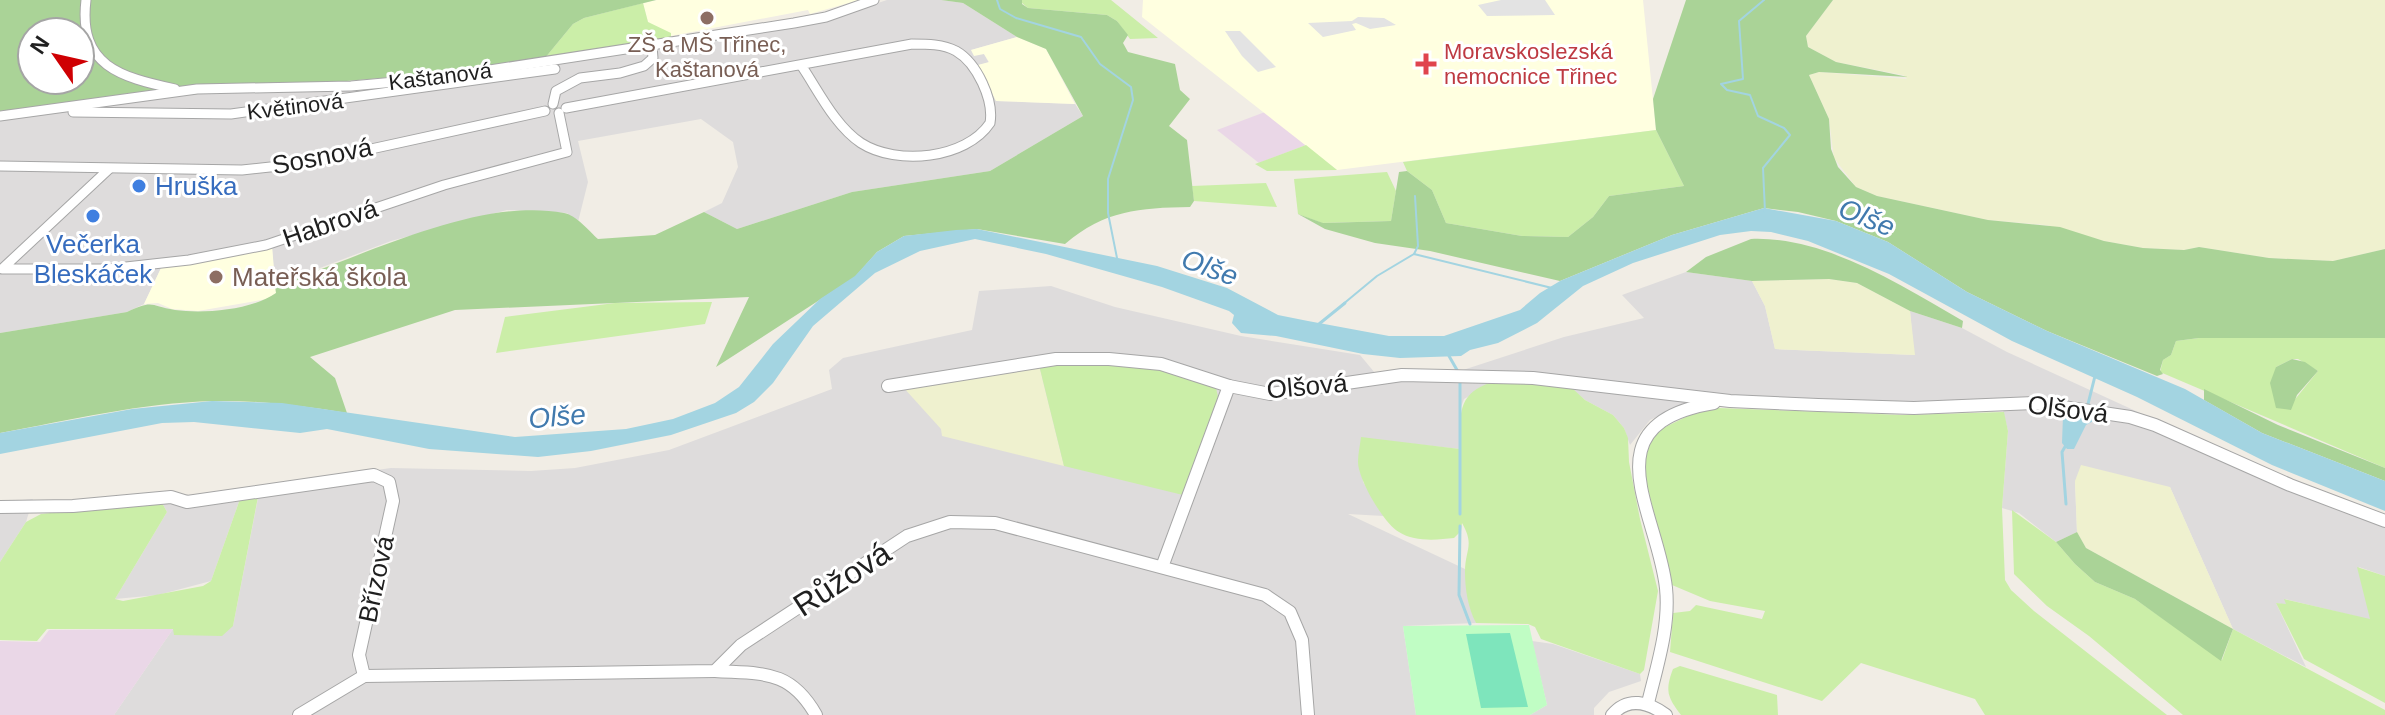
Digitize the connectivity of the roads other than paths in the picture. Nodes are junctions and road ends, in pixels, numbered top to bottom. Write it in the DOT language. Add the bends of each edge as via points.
graph roads {
  1 [pos="86,0"];
  2 [pos="874,0"];
  3 [pos="652,46"];
  4 [pos="801,65"];
  5 [pos="555,69"];
  6 [pos="183,91"];
  7 [pos="556,109"];
  8 [pos="32,112"];
  9 [pos="0,116"];
  10 [pos="0,166"];
  11 [pos="109,169"];
  12 [pos="888,386"];
  13 [pos="1229,386"];
  14 [pos="1730,401"];
  15 [pos="3,506"];
  16 [pos="2385,521"];
  17 [pos="1162,567"];
  18 [pos="715,671"];
  19 [pos="364,676"];
  20 [pos="1648,703"];
  21 [pos="299,715"];
  22 [pos="816,715"];
  23 [pos="1308,715"];
  24 [pos="1612,715"];
  25 [pos="1666,715"];
  1 -- 6 [label="street" via="84,39 93,57 130,76"];
  2 -- 3 [label="street, Kaštanová" via="826,17"];
  3 -- 6 [label="street, Kaštanová" via="438,78"];
  3 -- 7 [label="street" via="653,58 632,72 570,80 556,91"];
  4 -- 4 [label="street, Sosnová" via="857,141 875,151 914,156 943,151 984,134 991,123 991,106 969,61 957,50 912,44"];
  4 -- 7 [label="street, Sosnová"];
  5 -- 8 [label="street, Květinová" via="231,114"];
  6 -- 8 [label="street, Kaštanová"];
  7 -- 11 [label="street, Sosnová" via="307,163 242,170"];
  7 -- 11 [label="street, Habrová" via="567,152 444,185 266,245 108,269 2,269"];
  8 -- 9 [label="street, Kaštanová"];
  10 -- 11 [label="street, Sosnová"];
  12 -- 13 [label="street, Olšová" via="1056,359 1096,359 1161,364"];
  13 -- 14 [label="street, Olšová" via="1270,394 1402,375 1533,378"];
  13 -- 17 [label="street"];
  14 -- 16 [label="street, Olšová" via="1914,408 2036,403 2119,415 2155,425"];
  14 -- 20 [label="street, Olšová" via="1703,404 1663,420 1639,445 1639,484 1666,588"];
  15 -- 19 [label="street, Břízová" via="171,497 187,502 374,475 389,482 393,501 359,655"];
  17 -- 18 [label="street, Růžová" via="995,523 935,523 741,645"];
  17 -- 23 [label="street, Růžová" via="1265,595 1290,612 1302,640"];
  18 -- 19 [label="street"];
  18 -- 22 [label="street" via="784,677 807,697"];
  19 -- 21 [label="street"];
  20 -- 24 [label="street" via="1625,703"];
  20 -- 25 [label="street"];
}
